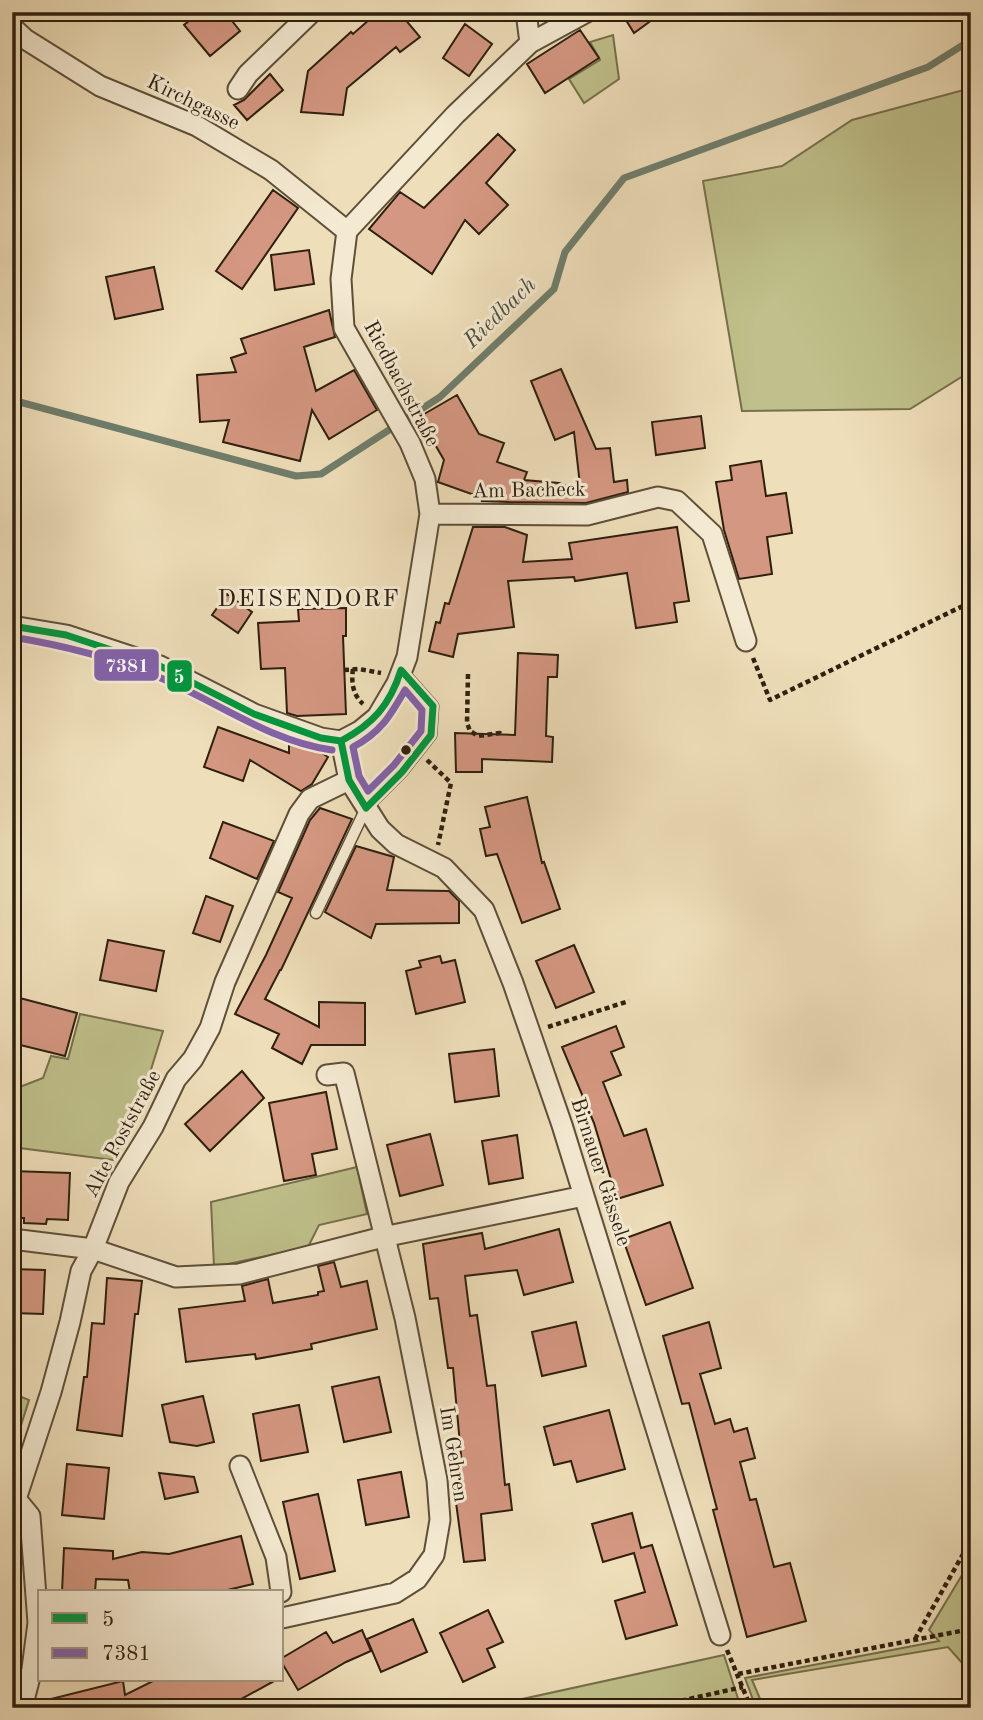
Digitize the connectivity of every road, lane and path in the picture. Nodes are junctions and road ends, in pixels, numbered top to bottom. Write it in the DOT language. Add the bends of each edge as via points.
graph roads {
  1 [pos="312,12"];
  2 [pos="526,12"];
  3 [pos="586,12"];
  4 [pos="12,27"];
  5 [pos="530,43"];
  6 [pos="238,89"];
  7 [pos="347,231"];
  8 [pos="430,514"];
  9 [pos="971,602"];
  10 [pos="12,626"];
  11 [pos="746,641"];
  12 [pos="353,669"];
  13 [pos="344,670"];
  14 [pos="468,674"];
  15 [pos="399,676"];
  16 [pos="377,717"];
  17 [pos="501,734"];
  18 [pos="341,741"];
  19 [pos="430,762"];
  20 [pos="349,780"];
  21 [pos="366,808"];
  22 [pos="433,863"];
  23 [pos="316,913"];
  24 [pos="629,1001"];
  25 [pos="530,1033"];
  26 [pos="327,1075"];
  27 [pos="584,1195"];
  28 [pos="383,1237"];
  29 [pos="12,1239"];
  30 [pos="93,1249"];
  31 [pos="240,1466"];
  32 [pos="14,1499"];
  33 [pos="971,1540"];
  34 [pos="281,1590"];
  35 [pos="284,1612"];
  36 [pos="971,1629"];
  37 [pos="720,1635"];
  38 [pos="914,1640"];
  39 [pos="36,1669"];
  40 [pos="743,1687"];
  41 [pos="22,1708"];
  42 [pos="648,1708"];
  43 [pos="751,1708"];
  1 -- 6 [label="street"];
  2 -- 5 [label="street"];
  3 -- 5 [label="street"];
  4 -- 7 [label="street, Kirchgasse" via="100,86 197,126 271,170"];
  5 -- 7 [label="street" via="455,115"];
  7 -- 8 [label="street, Riedbachstraße" via="341,279 344,328 410,443 425,479"];
  8 -- 11 [label="street, Am Bacheck" via="587,515 658,498 677,501 712,534"];
  8 -- 15 [label="street, Riedbachstraße" via="407,657"];
  9 -- 11 [label="path" via="770,700"];
  10 -- 18 [label="street" via="66,635 160,666 254,714"];
  12 -- 13 [label="path"];
  12 -- 15 [label="path"];
  12 -- 16 [label="path" via="356,698"];
  14 -- 17 [label="path" via="470,731 478,736"];
  15 -- 16 [label="street, Riedbachstraße"];
  15 -- 21 [label="lane" via="433,706 431,735"];
  16 -- 18 [label="street, Riedbachstraße"];
  18 -- 20 [label="street"];
  19 -- 22 [label="path" via="451,783"];
  20 -- 21 [label="street, Birnauer Gässele"];
  20 -- 30 [label="street, Alte Poststraße" via="310,799 299,814 225,982 210,1028 119,1182"];
  21 -- 22 [label="street, Birnauer Gässele" via="396,844"];
  21 -- 23 [label="lane"];
  22 -- 25 [label="street, Birnauer Gässele" via="444,868 484,910"];
  24 -- 25 [label="path"];
  25 -- 27 [label="street, Birnauer Gässele"];
  26 -- 28 [label="street, Im Gehren" via="344,1073"];
  27 -- 28 [label="street"];
  27 -- 37 [label="street, Birnauer Gässele"];
  28 -- 30 [label="street" via="239,1274 176,1277"];
  28 -- 35 [label="street, Im Gehren" via="405,1318 437,1480 440,1520 434,1555 417,1579 395,1593"];
  29 -- 30 [label="street"];
  30 -- 32 [label="street, Alte Poststraße" via="81,1272 51,1392"];
  31 -- 34 [label="street" via="276,1557"];
  32 -- 39 [label="street, Alte Poststraße" via="30,1516 38,1623"];
  33 -- 38 [label="path"];
  36 -- 38 [label="path"];
  38 -- 40 [label="path" via="738,1674"];
  39 -- 41 [label="street, Alte Poststraße"];
  40 -- 42 [label="path"];
  40 -- 43 [label="path"];
}
